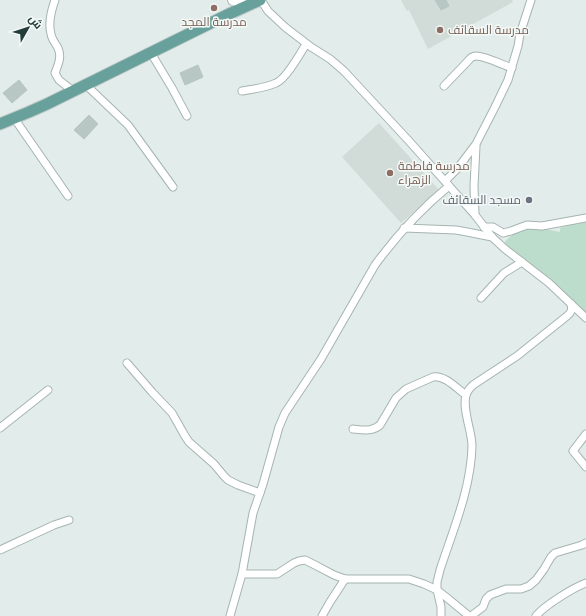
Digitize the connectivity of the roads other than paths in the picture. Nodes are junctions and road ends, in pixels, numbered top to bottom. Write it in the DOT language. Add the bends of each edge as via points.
graph roads {
  1 [pos="55,0"];
  2 [pos="233,0"];
  3 [pos="531,0"];
  4 [pos="257,1"];
  5 [pos="306,44"];
  6 [pos="151,53"];
  7 [pos="512,68"];
  8 [pos="86,85"];
  9 [pos="444,86"];
  10 [pos="73,90"];
  11 [pos="242,91"];
  12 [pos="187,116"];
  13 [pos="14,118"];
  14 [pos="0,124"];
  15 [pos="476,144"];
  16 [pos="447,184"];
  17 [pos="173,187"];
  18 [pos="68,196"];
  19 [pos="475,215"];
  20 [pos="586,218"];
  21 [pos="484,227"];
  22 [pos="404,228"];
  23 [pos="492,237"];
  24 [pos="522,262"];
  25 [pos="480,298"];
  26 [pos="571,304"];
  27 [pos="586,318"];
  28 [pos="127,363"];
  29 [pos="48,390"];
  30 [pos="466,395"];
  31 [pos="0,428"];
  32 [pos="353,429"];
  33 [pos="586,434"];
  34 [pos="586,467"];
  35 [pos="260,493"];
  36 [pos="69,520"];
  37 [pos="586,542"];
  38 [pos="0,550"];
  39 [pos="242,574"];
  40 [pos="345,579"];
  41 [pos="586,583"];
  42 [pos="437,590"];
  43 [pos="230,616"];
  44 [pos="322,616"];
  45 [pos="441,616"];
  46 [pos="470,616"];
  47 [pos="536,616"];
  1 -- 10 [label="street" via="50,17 51,37 60,56 55,73"];
  2 -- 4 [label="street"];
  3 -- 7 [label="street"];
  4 -- 5 [label="street"];
  4 -- 6 [label="main road"];
  5 -- 11 [label="street" via="277,83"];
  5 -- 16 [label="street" via="344,71"];
  6 -- 8 [label="main road"];
  6 -- 12 [label="street"];
  7 -- 9 [label="street" via="476,56"];
  7 -- 15 [label="street"];
  8 -- 10 [label="main road"];
  8 -- 17 [label="street" via="128,125"];
  10 -- 13 [label="main road"];
  13 -- 14 [label="main road"];
  13 -- 18 [label="street"];
  15 -- 16 [label="street"];
  15 -- 19 [label="street"];
  16 -- 19 [label="street"];
  16 -- 22 [label="street"];
  19 -- 21 [label="street"];
  20 -- 21 [label="street" via="542,226 527,225 503,233 493,227"];
  21 -- 23 [label="street"];
  22 -- 23 [label="street" via="445,229"];
  22 -- 35 [label="street" via="375,265 321,359 285,413"];
  23 -- 24 [label="street"];
  24 -- 25 [label="street" via="504,273"];
  24 -- 26 [label="street"];
  26 -- 27 [label="street"];
  26 -- 30 [label="street" via="571,313 517,356 473,385"];
  28 -- 35 [label="street" via="172,413 189,442 228,480"];
  29 -- 31 [label="street"];
  30 -- 32 [label="street" via="443,378 433,377 406,389 396,398 376,428"];
  30 -- 42 [label="street" via="472,444 471,463 465,494 440,570"];
  33 -- 34 [label="street" via="573,451"];
  35 -- 39 [label="street" via="253,514"];
  36 -- 38 [label="street"];
  37 -- 46 [label="street" via="555,553 529,586 506,589 490,595 483,607"];
  39 -- 40 [label="street" via="278,574 294,563 305,560"];
  39 -- 43 [label="street"];
  40 -- 42 [label="street" via="409,579"];
  40 -- 44 [label="street"];
  41 -- 47 [label="street" via="558,598"];
  42 -- 45 [label="street"];
  42 -- 46 [label="street"];
}
